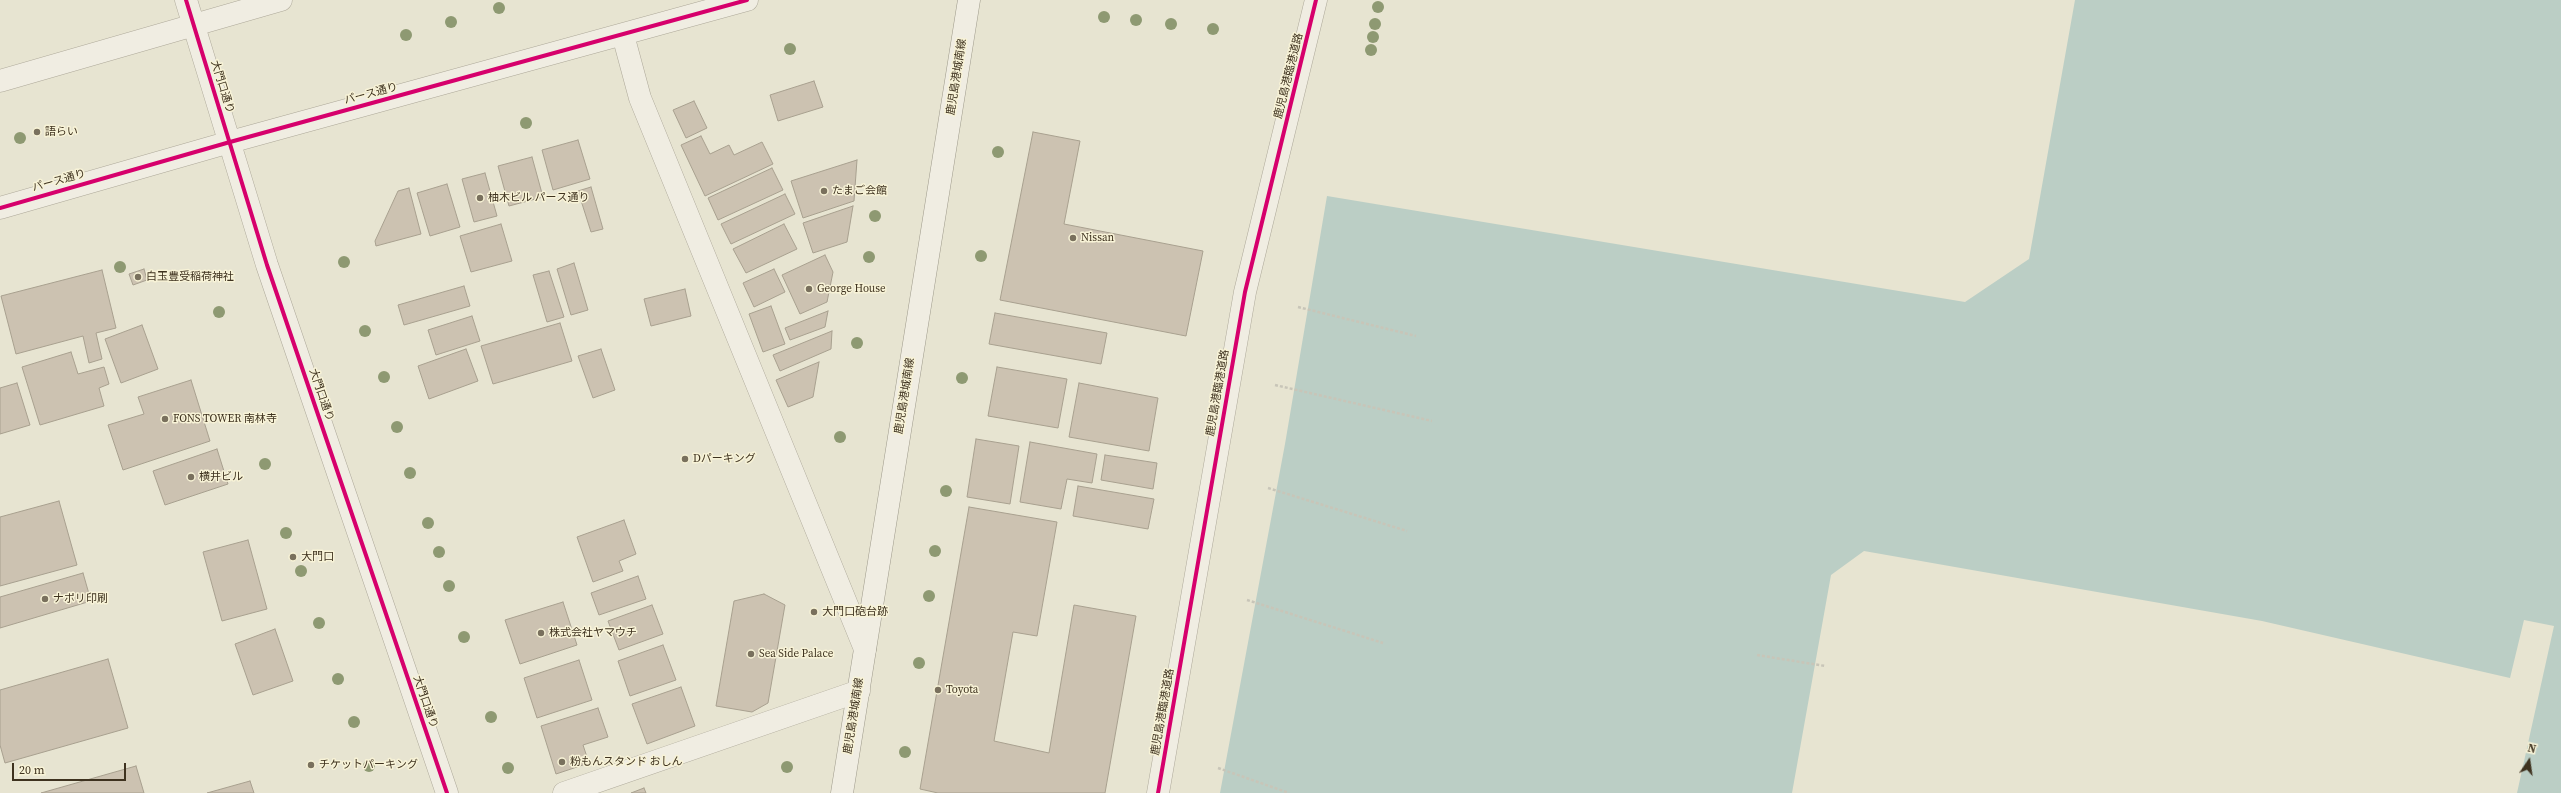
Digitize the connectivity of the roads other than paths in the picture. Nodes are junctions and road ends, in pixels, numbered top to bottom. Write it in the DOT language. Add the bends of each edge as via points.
graph roads {
  1 [pos="186,0"];
  2 [pos="281,0"];
  3 [pos="747,0"];
  4 [pos="969,0"];
  5 [pos="1316,0"];
  6 [pos="194,24"];
  7 [pos="622,35"];
  8 [pos="0,81"];
  9 [pos="230,142"];
  10 [pos="0,208"];
  11 [pos="865,649"];
  12 [pos="859,691"];
  13 [pos="447,793"];
  14 [pos="564,793"];
  15 [pos="842,793"];
  16 [pos="1158,793"];
  1 -- 6 [label="street, 大門口通り"];
  2 -- 6 [label="street"];
  3 -- 7 [label="street, パース通り"];
  4 -- 11 [label="street, 鹿児島港城南線"];
  5 -- 16 [label="street, 鹿児島港臨港道路" via="1245,292"];
  6 -- 8 [label="street"];
  6 -- 9 [label="street, 大門口通り"];
  7 -- 9 [label="street, パース通り"];
  7 -- 11 [label="street" via="640,98"];
  9 -- 10 [label="street, パース通り"];
  9 -- 13 [label="street, 大門口通り" via="267,265"];
  11 -- 12 [label="street, 鹿児島港城南線"];
  12 -- 14 [label="street"];
  12 -- 15 [label="street, 鹿児島港城南線"];
}
